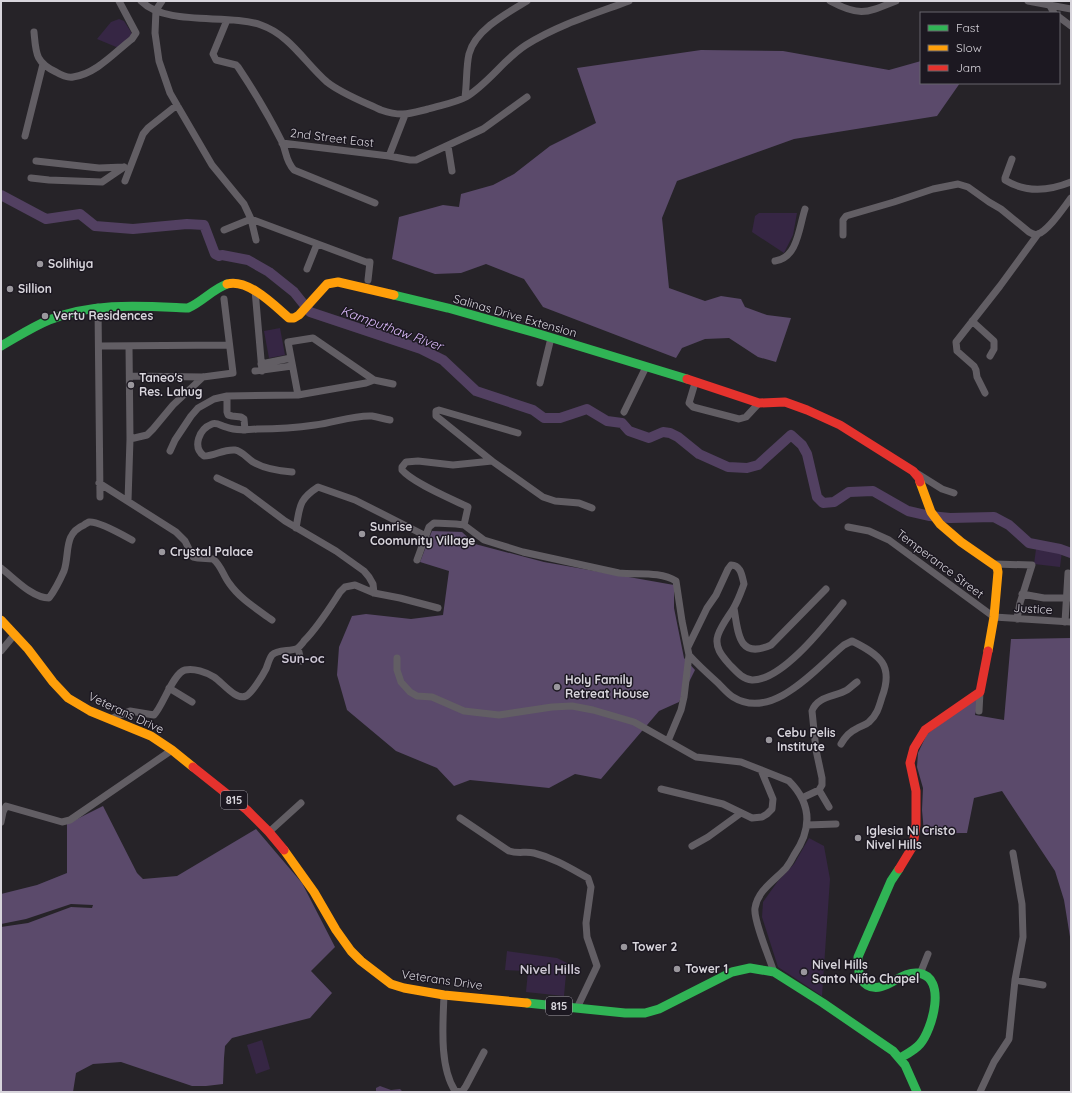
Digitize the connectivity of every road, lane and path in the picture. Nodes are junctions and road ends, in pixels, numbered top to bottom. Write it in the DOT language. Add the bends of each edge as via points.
graph roads {
  1 [pos="119,1"];
  2 [pos="141,1"];
  3 [pos="162,1"];
  4 [pos="527,1"];
  5 [pos="629,1"];
  6 [pos="830,1"];
  7 [pos="896,1"];
  8 [pos="1028,1"];
  9 [pos="1049,4"];
  10 [pos="1071,9"];
  11 [pos="156,10"];
  12 [pos="1053,12"];
  13 [pos="1060,18"];
  14 [pos="227,20"];
  15 [pos="1071,26"];
  16 [pos="34,32"];
  17 [pos="43,64"];
  18 [pos="466,97"];
  19 [pos="527,97"];
  20 [pos="177,105"];
  21 [pos="405,115"];
  22 [pos="25,136"];
  23 [pos="282,142"];
  24 [pos="448,146"];
  25 [pos="388,156"];
  26 [pos="1012,159"];
  27 [pos="36,161"];
  28 [pos="127,168"];
  29 [pos="452,171"];
  30 [pos="31,178"];
  31 [pos="125,181"];
  32 [pos="1071,182"];
  33 [pos="1071,198"];
  34 [pos="374,203"];
  35 [pos="805,209"];
  36 [pos="251,219"];
  37 [pos="224,230"];
  38 [pos="1038,234"];
  39 [pos="843,236"];
  40 [pos="256,240"];
  41 [pos="316,244"];
  42 [pos="774,262"];
  43 [pos="307,269"];
  44 [pos="368,280"];
  45 [pos="255,290"];
  46 [pos="224,299"];
  47 [pos="98,307"];
  48 [pos="972,321"];
  49 [pos="551,338"];
  50 [pos="1,346"];
  51 [pos="99,346"];
  52 [pos="129,346"];
  53 [pos="229,346"];
  54 [pos="990,356"];
  55 [pos="292,362"];
  56 [pos="646,367"];
  57 [pos="130,376"];
  58 [pos="203,377"];
  59 [pos="374,380"];
  60 [pos="540,383"];
  61 [pos="695,383"];
  62 [pos="393,384"];
  63 [pos="985,393"];
  64 [pos="298,394"];
  65 [pos="227,396"];
  66 [pos="759,403"];
  67 [pos="624,412"];
  68 [pos="390,420"];
  69 [pos="245,430"];
  70 [pos="518,433"];
  71 [pos="130,438"];
  72 [pos="170,451"];
  73 [pos="492,461"];
  74 [pos="292,472"];
  75 [pos="917,474"];
  76 [pos="217,478"];
  77 [pos="99,483"];
  78 [pos="954,493"];
  79 [pos="100,496"];
  80 [pos="128,501"];
  81 [pos="592,508"];
  82 [pos="464,525"];
  83 [pos="848,527"];
  84 [pos="296,528"];
  85 [pos="426,536"];
  86 [pos="132,540"];
  87 [pos="417,560"];
  88 [pos="994,564"];
  89 [pos="1,568"];
  90 [pos="1068,573"];
  91 [pos="826,589"];
  92 [pos="374,593"];
  93 [pos="1022,594"];
  94 [pos="1068,598"];
  95 [pos="843,603"];
  96 [pos="438,608"];
  97 [pos="734,608"];
  98 [pos="994,617"];
  99 [pos="1017,619"];
  100 [pos="1,620"];
  101 [pos="272,620"];
  102 [pos="1068,622"];
  103 [pos="15,634"];
  104 [pos="688,647"];
  105 [pos="298,648"];
  106 [pos="1,651"];
  107 [pos="689,655"];
  108 [pos="397,658"];
  109 [pos="301,661"];
  110 [pos="857,682"];
  111 [pos="169,688"];
  112 [pos="980,692"];
  113 [pos="192,702"];
  114 [pos="979,711"];
  115 [pos="110,719"];
  116 [pos="668,741"];
  117 [pos="841,744"];
  118 [pos="172,750"];
  119 [pos="761,770"];
  120 [pos="661,789"];
  121 [pos="819,790"];
  122 [pos="802,798"];
  123 [pos="301,803"];
  124 [pos="829,807"];
  125 [pos="2,812"];
  126 [pos="741,813"];
  127 [pos="460,818"];
  128 [pos="1,822"];
  129 [pos="836,824"];
  130 [pos="807,825"];
  131 [pos="269,832"];
  132 [pos="692,846"];
  133 [pos="1013,853"];
  134 [pos="928,954"];
  135 [pos="774,972"];
  136 [pos="920,974"];
  137 [pos="1015,980"];
  138 [pos="1043,985"];
  139 [pos="444,995"];
  140 [pos="577,1008"];
  141 [pos="484,1052"];
  142 [pos="900,1058"];
  143 [pos="917,1092"];
  144 [pos="980,1092"];
  1 -- 17 [label="street" via="136,33 132,39 96,68 73,77 61,75"];
  2 -- 11 [label="street"];
  3 -- 11 [label="street"];
  4 -- 18 [label="street" via="500,18 482,33 472,46"];
  5 -- 18 [label="street" via="562,26 526,45"];
  6 -- 7 [label="street" via="850,10 868,12"];
  8 -- 9 [label="street"];
  9 -- 10 [label="street"];
  9 -- 12 [label="street"];
  11 -- 14 [label="street" via="171,15"];
  11 -- 20 [label="street" via="155,33 159,61"];
  13 -- 15 [label="street"];
  14 -- 21 [label="street" via="260,24 278,32 330,84 381,110"];
  14 -- 23 [label="street, 2nd Street East" via="213,54 216,60 236,65"];
  16 -- 17 [label="street" via="37,57"];
  17 -- 22 [label="street"];
  18 -- 21 [label="street"];
  19 -- 24 [label="street, 2nd Street East" via="483,129"];
  20 -- 28 [label="street" via="143,134"];
  20 -- 36 [label="street" via="212,165 244,204"];
  21 -- 25 [label="street"];
  23 -- 25 [label="street, 2nd Street East"];
  23 -- 34 [label="street" via="285,156 294,170"];
  24 -- 25 [label="street, 2nd Street East" via="416,160"];
  24 -- 29 [label="street"];
  26 -- 32 [label="street" via="1005,180 1021,187 1046,190"];
  27 -- 28 [label="street" via="99,168"];
  28 -- 30 [label="street" via="102,182"];
  28 -- 31 [label="street"];
  33 -- 38 [label="street" via="1045,230"];
  35 -- 42 [label="street" via="794,247 787,256"];
  36 -- 37 [label="street"];
  36 -- 40 [label="street"];
  36 -- 41 [label="street"];
  38 -- 39 [label="street" via="1029,232 1001,209 968,187 958,184 933,188 846,216 843,220"];
  38 -- 48 [label="street"];
  41 -- 43 [label="street"];
  41 -- 44 [label="street" via="370,262"];
  45 -- 47 [label="street, Salinas Drive Extension" via="230,282 188,308 118,305"];
  45 -- 49 [label="street, Salinas Drive Extension" via="289,318 299,315 327,284 338,282 448,308"];
  45 -- 55 [label="street" via="260,369"];
  46 -- 53 [label="street"];
  47 -- 50 [label="street, Salinas Drive Extension" via="50,320"];
  47 -- 51 [label="street"];
  48 -- 54 [label="street" via="994,341 994,349"];
  48 -- 63 [label="street" via="955,347 974,366"];
  49 -- 56 [label="street, Salinas Drive Extension"];
  49 -- 60 [label="street"];
  51 -- 52 [label="street"];
  51 -- 77 [label="street"];
  52 -- 53 [label="street"];
  52 -- 57 [label="street"];
  53 -- 58 [label="street" via="233,373"];
  55 -- 59 [label="street" via="288,342 313,338"];
  55 -- 64 [label="street"];
  56 -- 61 [label="street, Salinas Drive Extension"];
  56 -- 67 [label="street"];
  57 -- 58 [label="street"];
  57 -- 71 [label="street"];
  58 -- 71 [label="street" via="173,405 147,435"];
  59 -- 62 [label="street"];
  59 -- 64 [label="street"];
  61 -- 66 [label="street, Salinas Drive Extension"];
  61 -- 66 [label="street" via="689,403 693,407 739,419 746,417"];
  64 -- 65 [label="street"];
  65 -- 69 [label="street" via="228,415 241,416"];
  65 -- 72 [label="street" via="214,399 198,408 184,425"];
  66 -- 75 [label="street, Salinas Drive Extension" via="785,402 807,410 840,425"];
  68 -- 69 [label="street" via="372,416 292,428"];
  69 -- 74 [label="street" via="213,424 202,433 197,443 198,450 207,456 220,451 240,451 253,462 271,470"];
  70 -- 73 [label="street" via="436,411 436,416"];
  71 -- 80 [label="street"];
  73 -- 81 [label="street" via="543,497 579,503"];
  73 -- 82 [label="street" via="453,465 418,461 406,462 402,467 408,476 468,507"];
  75 -- 78 [label="street"];
  75 -- 88 [label="street" via="931,512 940,524"];
  76 -- 84 [label="street" via="245,491"];
  77 -- 79 [label="street"];
  77 -- 80 [label="street"];
  80 -- 101 [label="street" via="176,532 185,541 193,556 213,559 218,563 228,582 245,601"];
  82 -- 85 [label="street" via="434,523 429,527"];
  82 -- 104 [label="street" via="484,540 536,556 619,573 643,573 671,578 677,585"];
  83 -- 98 [label="street, Temperance Street" via="869,531 889,540"];
  84 -- 85 [label="street" via="304,497 318,487 355,500"];
  84 -- 92 [label="street" via="364,571 373,584"];
  85 -- 87 [label="street"];
  86 -- 89 [label="street" via="108,527 89,522 76,528 67,547 64,570 49,598 35,595"];
  88 -- 93 [label="street" via="1032,564"];
  88 -- 98 [label="street" via="998,572"];
  90 -- 94 [label="street"];
  91 -- 97 [label="street" via="771,645 762,649 752,650 745,647 738,631"];
  92 -- 96 [label="street"];
  92 -- 105 [label="street" via="355,585 345,587"];
  93 -- 94 [label="street" via="1044,598"];
  93 -- 99 [label="street"];
  94 -- 102 [label="street"];
  95 -- 97 [label="street" via="787,664 774,673 752,680 739,675 721,655 716,645 718,635"];
  97 -- 104 [label="street" via="744,584 739,568 731,565"];
  98 -- 99 [label="street, Justice"];
  98 -- 112 [label="street"];
  99 -- 102 [label="street, Justice"];
  100 -- 103 [label="street, Veterans Drive / 815"];
  103 -- 106 [label="street"];
  103 -- 115 [label="street, Veterans Drive / 815" via="68,698"];
  104 -- 107 [label="street"];
  105 -- 109 [label="street"];
  105 -- 111 [label="street" via="274,653 265,671 246,696 234,694 213,676 193,669 182,671"];
  107 -- 116 [label="street" via="681,710"];
  107 -- 117 [label="street" via="732,697 754,704 772,700 788,692 844,645 852,641 864,647 877,656 885,667 886,685 876,714 868,723 845,736"];
  108 -- 116 [label="street" via="401,682 410,692 417,696 432,697 464,711 499,715 572,706 634,722"];
  110 -- 121 [label="street" via="847,690 818,702 812,711 822,778"];
  111 -- 113 [label="street"];
  111 -- 115 [label="street" via="154,714 130,711"];
  112 -- 114 [label="street"];
  112 -- 136 [label="street" via="926,730 914,748 910,763 916,791 913,846 891,881 858,957 860,977 867,985 874,987 885,986 902,976"];
  115 -- 118 [label="street, Veterans Drive / 815" via="151,736"];
  116 -- 119 [label="street" via="696,757 741,762"];
  118 -- 125 [label="street" via="70,820 62,822 6,806"];
  118 -- 131 [label="street, Veterans Drive / 815" via="247,810"];
  119 -- 122 [label="street" via="789,781"];
  119 -- 126 [label="street" via="773,799 772,809 762,817 752,818"];
  120 -- 126 [label="street" via="723,804"];
  121 -- 122 [label="street"];
  121 -- 124 [label="street"];
  122 -- 130 [label="street"];
  123 -- 131 [label="street"];
  125 -- 128 [label="street"];
  126 -- 132 [label="street"];
  127 -- 140 [label="street" via="509,851 532,852 551,858 588,878 591,887 586,923 587,937 597,966"];
  129 -- 130 [label="street"];
  130 -- 135 [label="street" via="800,847 786,867 762,891 755,908 756,920"];
  131 -- 139 [label="street, Veterans Drive / 815" via="302,875 336,930 361,961 391,984"];
  133 -- 137 [label="street" via="1023,918 1023,937"];
  134 -- 136 [label="street"];
  135 -- 140 [label="street, Veterans Drive / 815" via="756,968 742,969 646,1013"];
  135 -- 142 [label="street, Veterans Drive / 815" via="883,1042"];
  136 -- 142 [label="street" via="929,979 934,988 936,1002 933,1015 920,1044"];
  137 -- 138 [label="street"];
  137 -- 144 [label="street" via="1009,1039 994,1062"];
  139 -- 140 [label="street, Veterans Drive / 815"];
  139 -- 141 [label="street" via="446,1070 455,1090 462,1092"];
  142 -- 143 [label="street, 815"];
}
